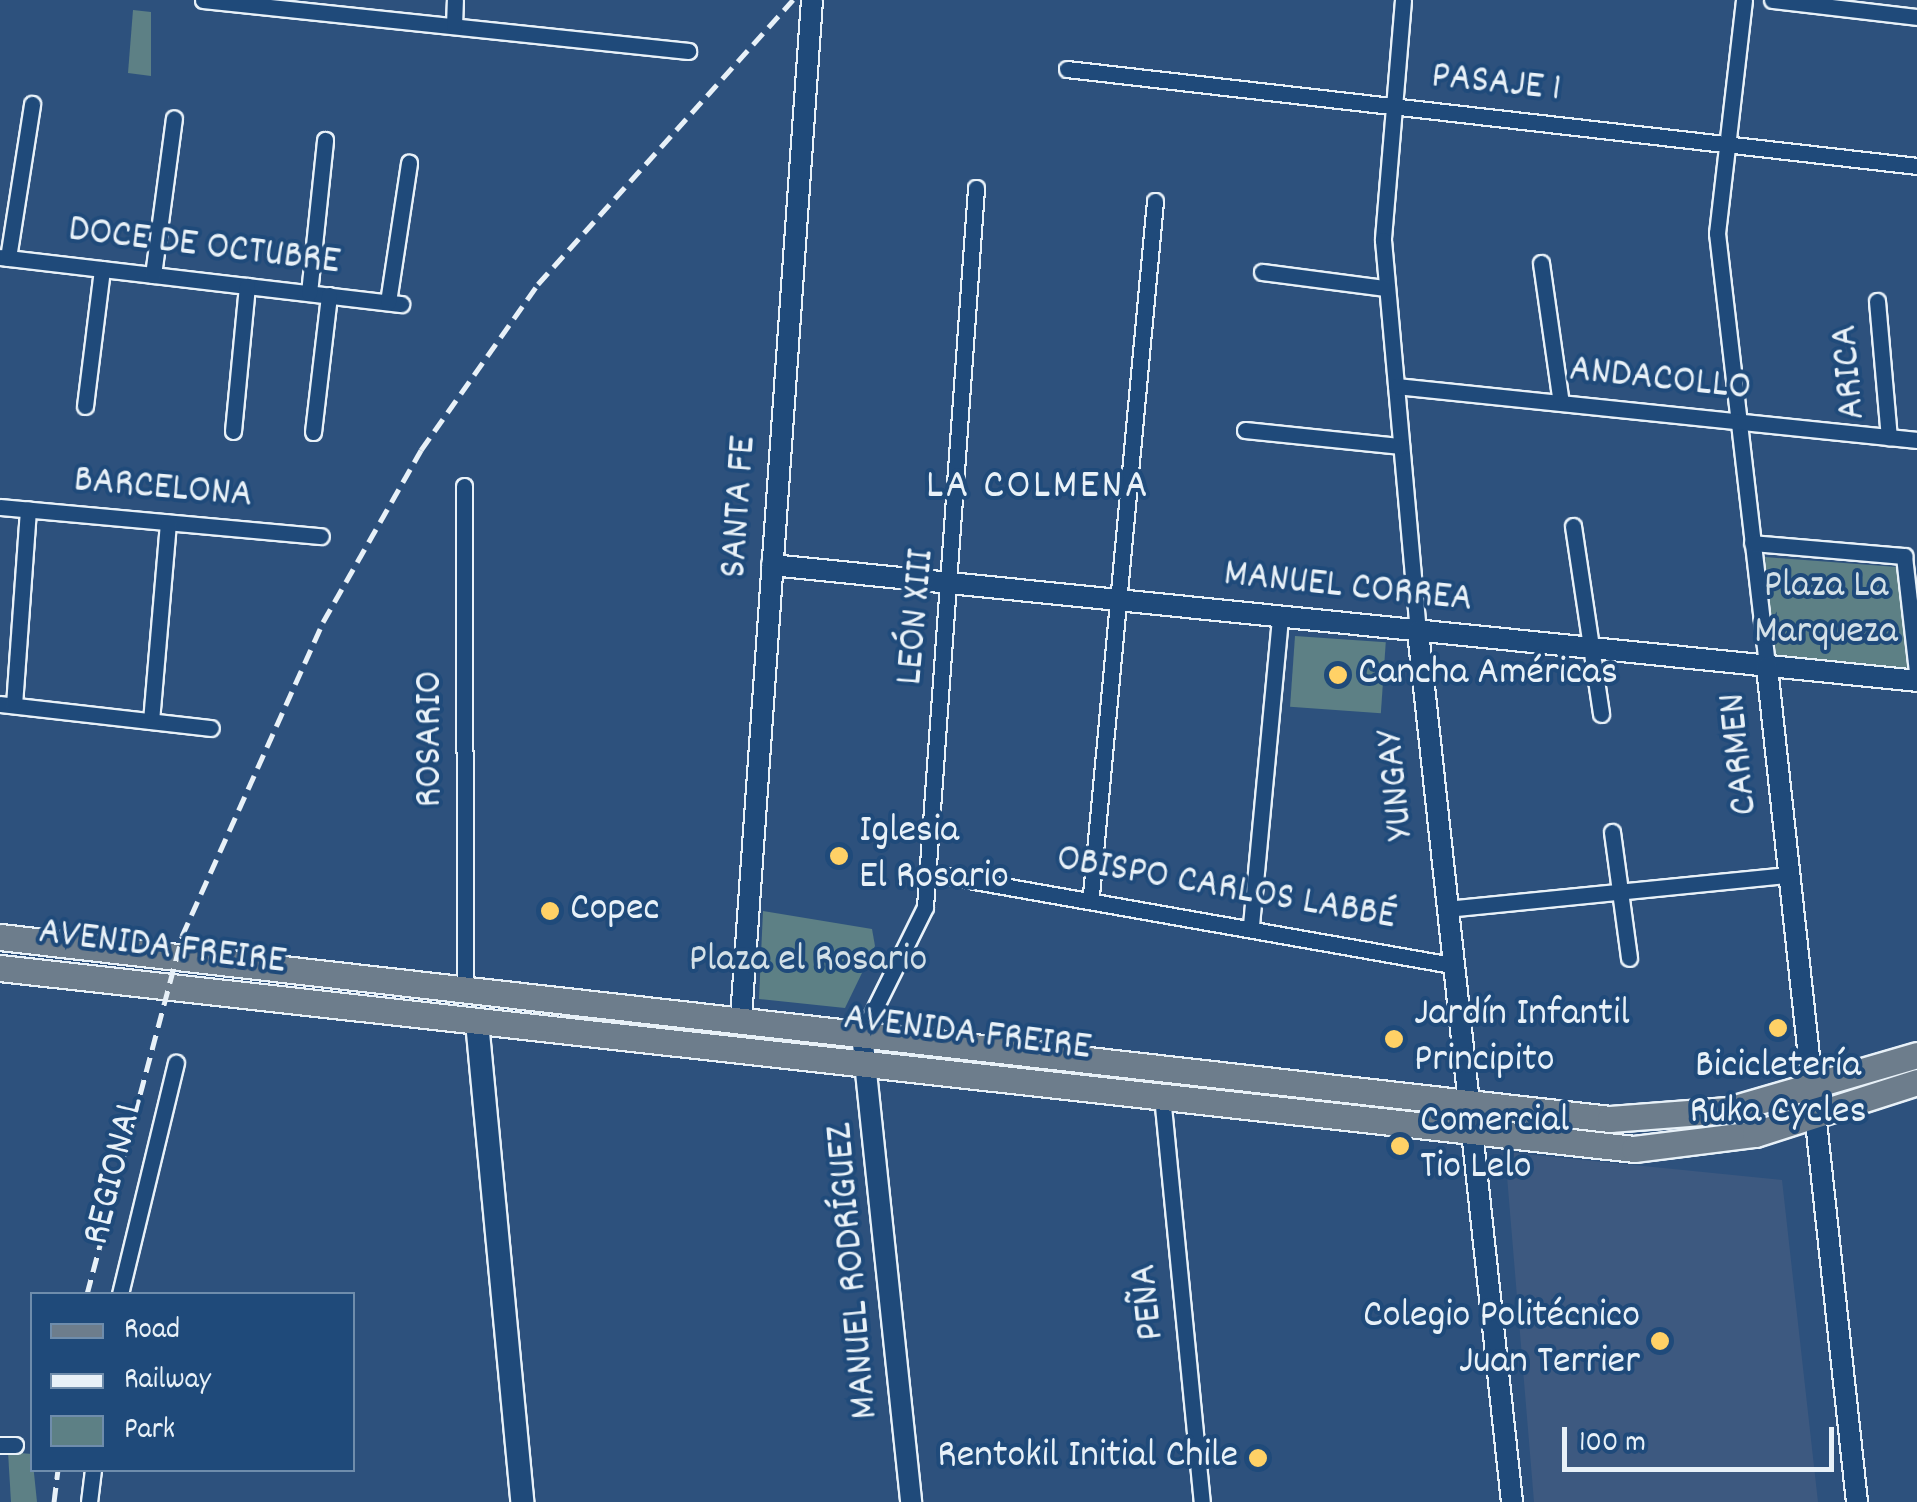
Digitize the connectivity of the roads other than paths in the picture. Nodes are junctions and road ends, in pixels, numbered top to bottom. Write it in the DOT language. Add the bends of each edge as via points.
graph roads {
  1 [pos="204,0"];
  2 [pos="454,0"];
  3 [pos="812,0"];
  4 [pos="1402,0"];
  5 [pos="1744,0"];
  6 [pos="1772,0"];
  7 [pos="1917,17"];
  8 [pos="454,26"];
  9 [pos="688,51"];
  10 [pos="1067,69"];
  11 [pos="32,104"];
  12 [pos="1391,106"];
  13 [pos="174,118"];
  14 [pos="325,140"];
  15 [pos="1726,144"];
  16 [pos="409,163"];
  17 [pos="1917,166"];
  18 [pos="976,188"];
  19 [pos="1155,201"];
  20 [pos="4,258"];
  21 [pos="1541,263"];
  22 [pos="102,269"];
  23 [pos="1262,272"];
  24 [pos="154,275"];
  25 [pos="247,286"];
  26 [pos="1386,288"];
  27 [pos="309,293"];
  28 [pos="329,295"];
  29 [pos="1877,302"];
  30 [pos="1396,386"];
  31 [pos="1561,403"];
  32 [pos="86,406"];
  33 [pos="1737,422"];
  34 [pos="1245,430"];
  35 [pos="233,431"];
  36 [pos="312,432"];
  37 [pos="1889,438"];
  38 [pos="1917,440"];
  39 [pos="1400,446"];
  40 [pos="464,486"];
  41 [pos="0,508"];
  42 [pos="28,510"];
  43 [pos="168,523"];
  44 [pos="1573,526"];
  45 [pos="321,536"];
  46 [pos="1752,542"];
  47 [pos="772,565"];
  48 [pos="955,584"];
  49 [pos="1119,600"];
  50 [pos="1280,617"];
  51 [pos="1418,631"];
  52 [pos="1592,649"];
  53 [pos="1767,667"];
  54 [pos="1917,671"];
  55 [pos="1917,682"];
  56 [pos="7,704"];
  57 [pos="1601,714"];
  58 [pos="151,721"];
  59 [pos="211,728"];
  60 [pos="1612,832"];
  61 [pos="929,872"];
  62 [pos="1788,875"];
  63 [pos="1620,889"];
  64 [pos="1092,895"];
  65 [pos="1446,909"];
  66 [pos="1251,926"];
  67 [pos="0,937"];
  68 [pos="1629,958"];
  69 [pos="1452,965"];
  70 [pos="0,968"];
  71 [pos="465,991"];
  72 [pos="517,995"];
  73 [pos="741,1018"];
  74 [pos="477,1022"];
  75 [pos="862,1034"];
  76 [pos="700,1044"];
  77 [pos="1917,1055"];
  78 [pos="871,1062"];
  79 [pos="176,1063"];
  80 [pos="1917,1082"];
  81 [pos="1810,1086"];
  82 [pos="1162,1096"];
  83 [pos="1464,1102"];
  84 [pos="1814,1117"];
  85 [pos="1472,1132"];
  86 [pos="120,1292"];
  87 [pos="92,1472"];
  88 [pos="89,1502"];
  89 [pos="522,1502"];
  90 [pos="911,1502"];
  91 [pos="1202,1502"];
  92 [pos="1512,1502"];
  93 [pos="1857,1502"];
  1 -- 8 [label="street"];
  2 -- 8 [label="street"];
  3 -- 47 [label="street, SANTA FE"];
  4 -- 12 [label="street, YUNGAY"];
  5 -- 15 [label="street, CARMEN"];
  6 -- 7 [label="street"];
  8 -- 9 [label="street"];
  10 -- 12 [label="street, PASAJE 1"];
  11 -- 20 [label="street"];
  12 -- 15 [label="street, PASAJE 1"];
  12 -- 26 [label="street, YUNGAY"];
  13 -- 24 [label="street"];
  14 -- 27 [label="street"];
  15 -- 17 [label="street, PASAJE 1"];
  15 -- 33 [label="street, CARMEN" via="1717,234"];
  16 -- 28 [label="street, DOCE DE OCTUBRE" via="395,303"];
  18 -- 48 [label="street, LEÓN XIII"];
  19 -- 49 [label="street"];
  20 -- 22 [label="street, DOCE DE OCTUBRE"];
  21 -- 31 [label="street"];
  22 -- 24 [label="street, DOCE DE OCTUBRE"];
  22 -- 32 [label="street"];
  23 -- 26 [label="street"];
  24 -- 25 [label="street, DOCE DE OCTUBRE"];
  25 -- 27 [label="street, DOCE DE OCTUBRE"];
  25 -- 35 [label="street"];
  26 -- 30 [label="street, YUNGAY"];
  27 -- 28 [label="street, DOCE DE OCTUBRE"];
  28 -- 36 [label="street"];
  29 -- 37 [label="street, ARICA"];
  30 -- 31 [label="street, ANDACOLLO"];
  30 -- 39 [label="street, YUNGAY"];
  31 -- 33 [label="street, ANDACOLLO"];
  33 -- 37 [label="street, ANDACOLLO"];
  33 -- 46 [label="street, CARMEN"];
  34 -- 39 [label="street"];
  37 -- 38 [label="street, ANDACOLLO"];
  39 -- 51 [label="street, YUNGAY"];
  40 -- 71 [label="street, ROSARIO"];
  41 -- 42 [label="street, BARCELONA"];
  42 -- 43 [label="street, BARCELONA"];
  42 -- 56 [label="street"];
  43 -- 45 [label="street, BARCELONA"];
  43 -- 58 [label="street"];
  44 -- 52 [label="street"];
  46 -- 53 [label="street, CARMEN"];
  46 -- 54 [label="street" via="1904,556"];
  47 -- 48 [label="street, MANUEL CORREA"];
  47 -- 73 [label="street, SANTA FE"];
  48 -- 49 [label="street, MANUEL CORREA"];
  48 -- 61 [label="street, LEÓN XIII"];
  49 -- 50 [label="street, MANUEL CORREA"];
  49 -- 64 [label="street"];
  50 -- 51 [label="street, MANUEL CORREA"];
  50 -- 66 [label="street"];
  51 -- 52 [label="street, MANUEL CORREA"];
  51 -- 65 [label="street, YUNGAY"];
  52 -- 53 [label="street, MANUEL CORREA"];
  52 -- 57 [label="street"];
  53 -- 55 [label="street, MANUEL CORREA"];
  53 -- 62 [label="street, CARMEN"];
  56 -- 58 [label="street"];
  58 -- 59 [label="street"];
  60 -- 63 [label="street"];
  61 -- 64 [label="street, OBISPO CARLOS LABBÉ"];
  61 -- 75 [label="street, LEÓN XIII" via="919,935"];
  62 -- 63 [label="street, OBISPO CARLOS LABBÉ"];
  62 -- 81 [label="street, CARMEN"];
  63 -- 65 [label="street, OBISPO CARLOS LABBÉ"];
  63 -- 68 [label="street"];
  64 -- 66 [label="street, OBISPO CARLOS LABBÉ"];
  65 -- 69 [label="street, YUNGAY"];
  66 -- 69 [label="street, OBISPO CARLOS LABBÉ"];
  67 -- 71 [label="main road, AVENIDA FREIRE"];
  69 -- 83 [label="street, YUNGAY"];
  70 -- 74 [label="main road, AVENIDA FREIRE"];
  71 -- 72 [label="main road, AVENIDA FREIRE"];
  72 -- 73 [label="main road, AVENIDA FREIRE"];
  72 -- 74 [label="main road"];
  73 -- 75 [label="main road, AVENIDA FREIRE"];
  73 -- 76 [label="main road"];
  74 -- 76 [label="main road, AVENIDA FREIRE"];
  74 -- 89 [label="main road"];
  75 -- 78 [label="street, MANUEL RODRÍGUEZ"];
  75 -- 83 [label="main road, AVENIDA FREIRE"];
  76 -- 78 [label="main road, AVENIDA FREIRE"];
  77 -- 81 [label="main road, AVENIDA FREIRE"];
  78 -- 82 [label="main road, AVENIDA FREIRE"];
  78 -- 90 [label="street, MANUEL RODRÍGUEZ"];
  79 -- 86 [label="street, REGIONAL"];
  80 -- 84 [label="main road, AVENIDA FREIRE"];
  81 -- 83 [label="main road, AVENIDA FREIRE" via="1654,1120"];
  81 -- 84 [label="street, CARMEN"];
  82 -- 85 [label="main road, AVENIDA FREIRE"];
  82 -- 91 [label="street, PEÑA"];
  83 -- 85 [label="street, YUNGAY"];
  84 -- 85 [label="main road, AVENIDA FREIRE" via="1656,1150"];
  84 -- 93 [label="street, CARMEN"];
  85 -- 92 [label="street, YUNGAY"];
  87 -- 88 [label="street"];
}
